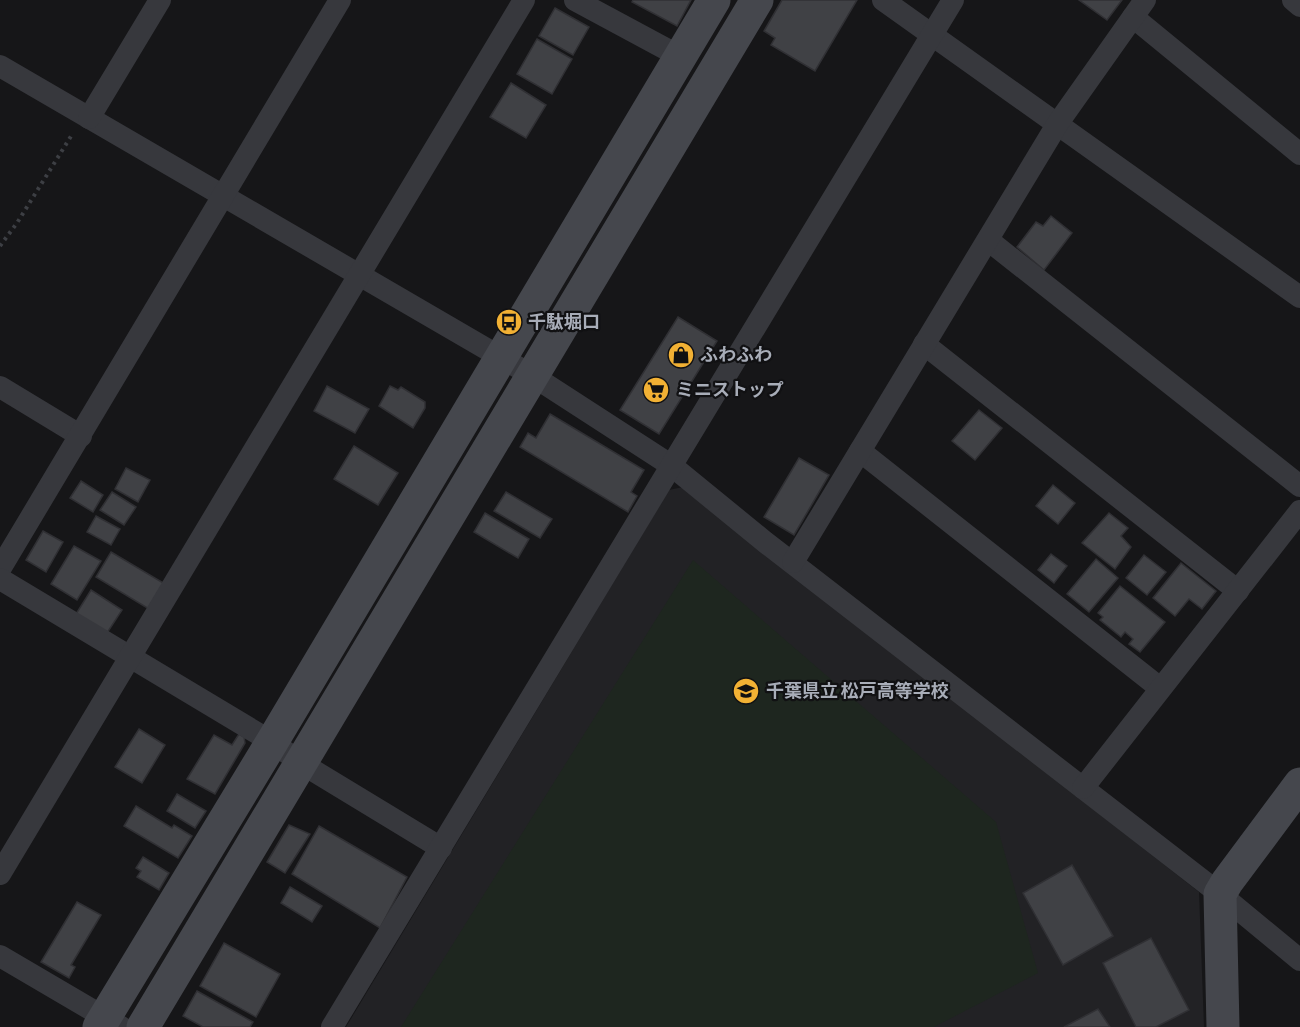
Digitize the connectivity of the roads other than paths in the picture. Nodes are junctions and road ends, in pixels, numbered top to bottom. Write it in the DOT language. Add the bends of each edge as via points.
graph roads {
  1 [pos="160,0"];
  2 [pos="340,0"];
  3 [pos="524,0"];
  4 [pos="575,0"];
  5 [pos="714,0"];
  6 [pos="757,0"];
  7 [pos="883,0"];
  8 [pos="953,0"];
  9 [pos="1293,0"];
  10 [pos="1300,6"];
  11 [pos="1139,9"];
  12 [pos="931,34"];
  13 [pos="680,56"];
  14 [pos="0,66"];
  15 [pos="1058,123"];
  16 [pos="80,124"];
  17 [pos="1300,154"];
  18 [pos="224,196"];
  19 [pos="988,240"];
  20 [pos="359,275"];
  21 [pos="1300,297"];
  22 [pos="924,344"];
  23 [pos="501,357"];
  24 [pos="533,376"];
  25 [pos="0,387"];
  26 [pos="81,436"];
  27 [pos="860,451"];
  28 [pos="672,466"];
  29 [pos="1300,486"];
  30 [pos="1300,511"];
  31 [pos="793,562"];
  32 [pos="0,569"];
  33 [pos="0,579"];
  34 [pos="1238,591"];
  35 [pos="130,659"];
  36 [pos="1160,688"];
  37 [pos="272,742"];
  38 [pos="301,763"];
  39 [pos="1300,784"];
  40 [pos="1083,788"];
  41 [pos="441,848"];
  42 [pos="0,874"];
  43 [pos="1220,894"];
  44 [pos="0,956"];
  45 [pos="1300,960"];
  46 [pos="108,1024"];
  47 [pos="143,1027"];
  48 [pos="332,1027"];
  49 [pos="1223,1027"];
  1 -- 16 [label="street"];
  2 -- 18 [label="street"];
  3 -- 20 [label="street"];
  4 -- 13 [label="street"];
  5 -- 13 [label="street"];
  6 -- 24 [label="street"];
  7 -- 12 [label="street"];
  8 -- 12 [label="street"];
  9 -- 10 [label="street"];
  11 -- 15 [label="street"];
  11 -- 17 [label="street"];
  12 -- 15 [label="street"];
  12 -- 28 [label="street"];
  13 -- 23 [label="street"];
  14 -- 16 [label="street"];
  15 -- 19 [label="street"];
  15 -- 21 [label="street"];
  16 -- 18 [label="street"];
  18 -- 20 [label="street"];
  18 -- 26 [label="street"];
  19 -- 22 [label="street"];
  19 -- 29 [label="street"];
  20 -- 23 [label="street"];
  20 -- 35 [label="street"];
  22 -- 27 [label="street"];
  22 -- 34 [label="street"];
  23 -- 24 [label="street"];
  23 -- 37 [label="street"];
  24 -- 28 [label="street"];
  24 -- 38 [label="street"];
  25 -- 26 [label="street"];
  26 -- 32 [label="street"];
  27 -- 31 [label="street"];
  27 -- 36 [label="street"];
  28 -- 31 [label="street"];
  28 -- 41 [label="street"];
  30 -- 34 [label="street"];
  31 -- 40 [label="street"];
  33 -- 35 [label="street"];
  34 -- 36 [label="street"];
  35 -- 37 [label="street"];
  35 -- 42 [label="street"];
  36 -- 40 [label="street"];
  37 -- 38 [label="street"];
  37 -- 46 [label="street"];
  38 -- 41 [label="street"];
  38 -- 47 [label="street"];
  39 -- 43 [label="street"];
  40 -- 43 [label="street"];
  41 -- 48 [label="street"];
  43 -- 45 [label="street"];
  43 -- 49 [label="street"];
  44 -- 46 [label="street"];
}
